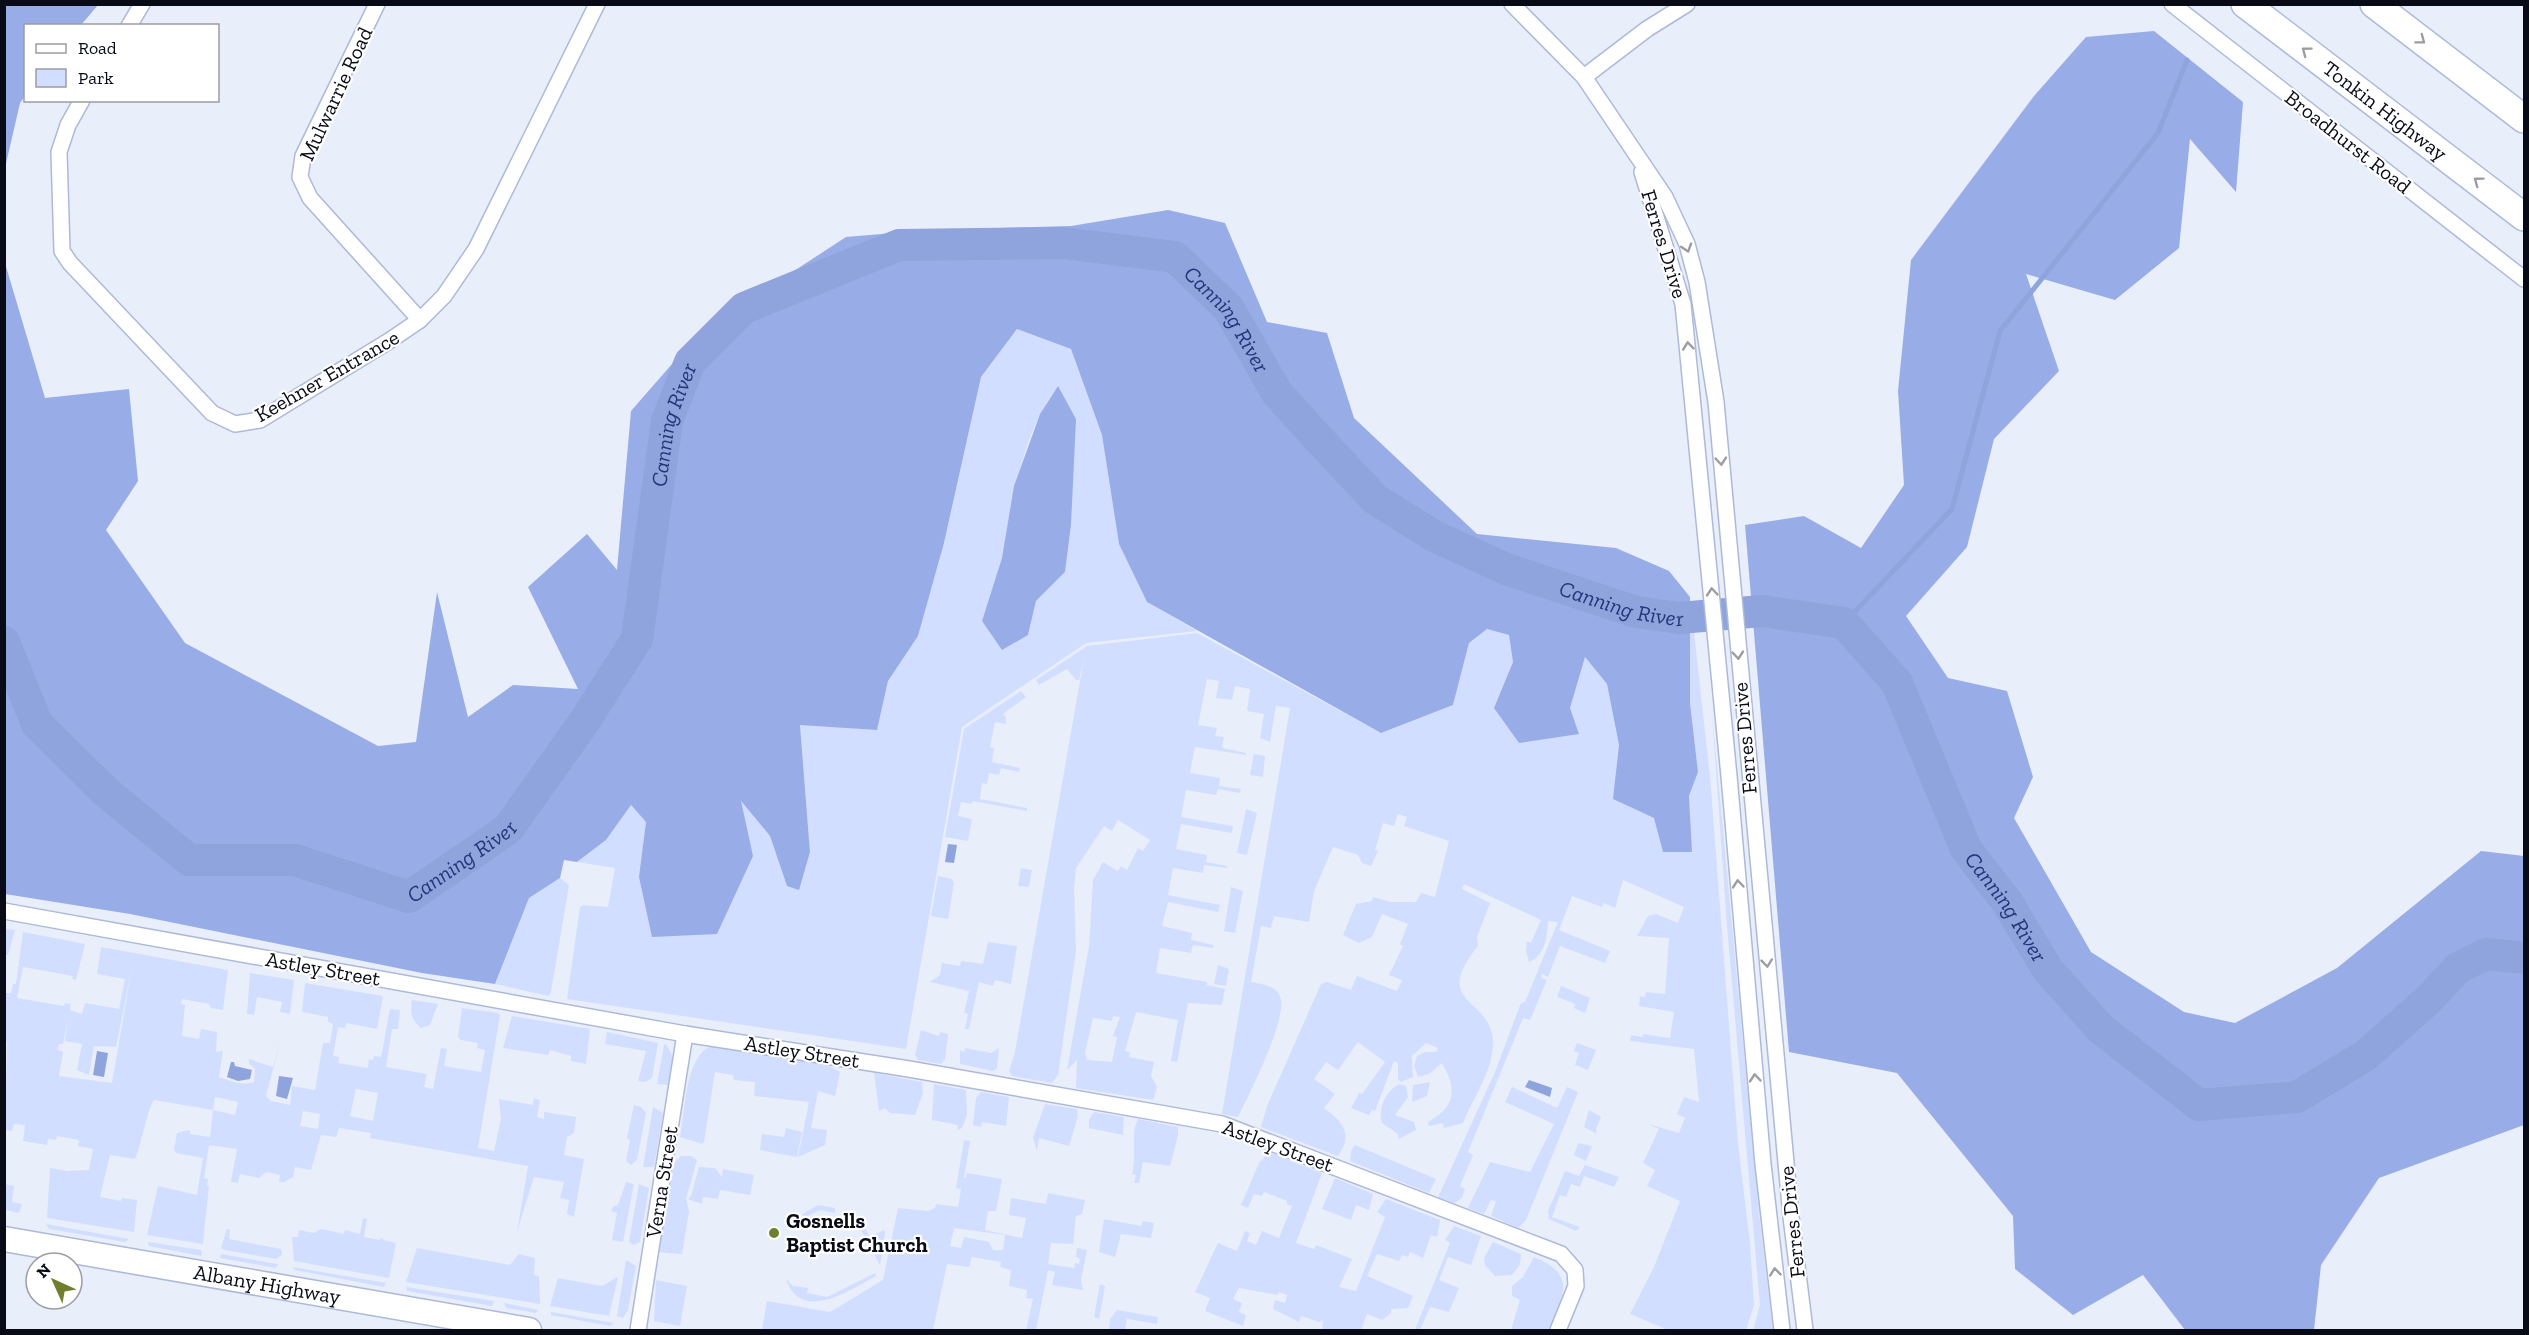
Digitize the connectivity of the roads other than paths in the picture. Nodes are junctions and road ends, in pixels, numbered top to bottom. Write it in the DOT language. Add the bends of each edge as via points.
graph roads {
  1 [pos="142,4"];
  2 [pos="377,4"];
  3 [pos="597,4"];
  4 [pos="1512,4"];
  5 [pos="1687,4"];
  6 [pos="2172,4"];
  7 [pos="2245,4"];
  8 [pos="2374,4"];
  9 [pos="130,24"];
  10 [pos="1584,77"];
  11 [pos="81,102"];
  12 [pos="2524,119"];
  13 [pos="1639,160"];
  14 [pos="2524,217"];
  15 [pos="2524,279"];
  16 [pos="420,320"];
  17 [pos="4,911"];
  18 [pos="685,1034"];
  19 [pos="4,1239"];
  20 [pos="529,1330"];
  21 [pos="638,1330"];
  22 [pos="1558,1330"];
  23 [pos="1782,1330"];
  24 [pos="1805,1330"];
  1 -- 9 [label="street"];
  2 -- 16 [label="street, Mulwarrie Road" via="303,156 300,177 310,198"];
  3 -- 16 [label="street, Keehner Entrance" via="477,249 456,281"];
  4 -- 10 [label="street, Ferres Drive"];
  5 -- 10 [label="street"];
  6 -- 15 [label="street, Broadhurst Road"];
  14 -- 7 [label="highway, Tonkin Highway, one-way"];
  8 -- 12 [label="highway, one-way"];
  10 -- 13 [label="street, Ferres Drive"];
  11 -- 16 [label="street, Keehner Entrance" via="59,152 62,251 212,413 235,424 260,420"];
  23 -- 13 [label="street, Ferres Drive, one-way" via="1763,1164 1694,404 1678,283"];
  13 -- 24 [label="street, Ferres Drive, one-way" via="1665,197 1686,244 1697,282 1716,402 1749,780"];
  17 -- 18 [label="street, Astley Street"];
  18 -- 21 [label="street, Verna Street"];
  18 -- 22 [label="street, Astley Street" via="1222,1124 1561,1254 1575,1270 1576,1286"];
  19 -- 20 [label="highway, Albany Highway"];
}
